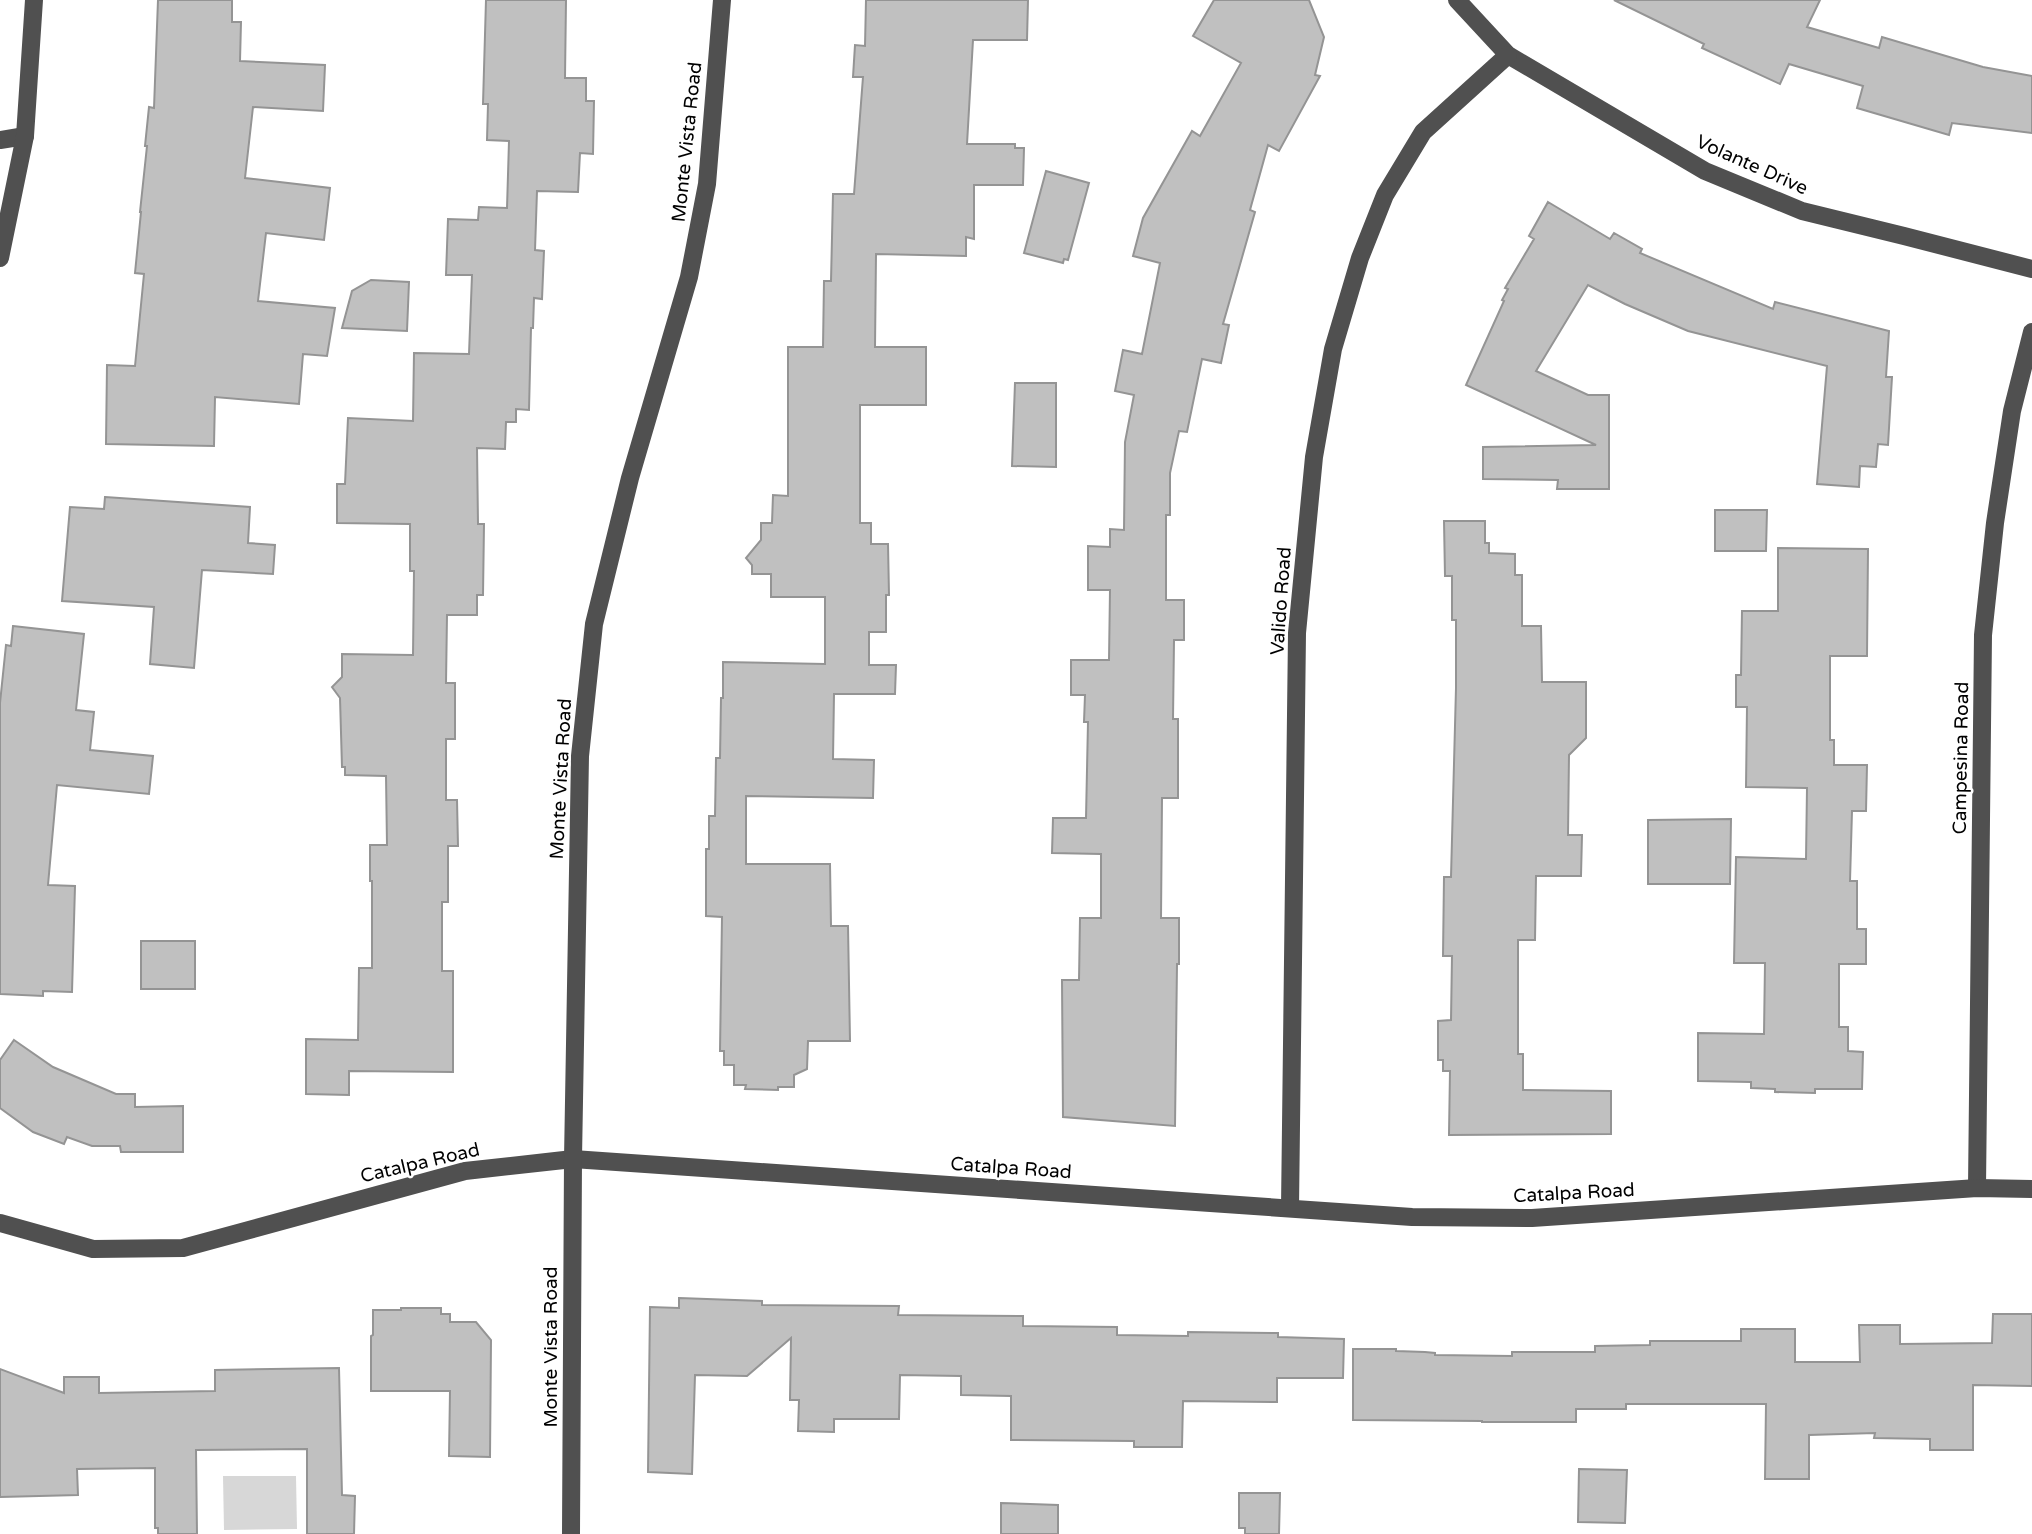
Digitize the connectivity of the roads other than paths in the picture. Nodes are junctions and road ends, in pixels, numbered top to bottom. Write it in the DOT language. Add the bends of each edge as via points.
graph roads {
  1 [pos="34,0"];
  2 [pos="722,0"];
  3 [pos="1457,0"];
  4 [pos="1508,55"];
  5 [pos="24,136"];
  6 [pos="0,140"];
  7 [pos="0,258"];
  8 [pos="2032,269"];
  9 [pos="2032,332"];
  10 [pos="573,1159"];
  11 [pos="1977,1188"];
  12 [pos="2032,1189"];
  13 [pos="1290,1208"];
  14 [pos="0,1223"];
  15 [pos="571,1534"];
  1 -- 5 [label="street"];
  2 -- 10 [label="street, Monte Vista Road" via="707,184 689,277 630,478 594,624 580,756"];
  3 -- 4 [label="street, Volante Drive"];
  4 -- 8 [label="street, Volante Drive" via="1705,171 1802,211"];
  4 -- 13 [label="street, Valido Road" via="1423,132 1385,195 1360,258 1333,349 1314,457 1297,633"];
  5 -- 6 [label="street"];
  5 -- 7 [label="street"];
  9 -- 11 [label="street, Campesina Road" via="2012,411 1983,635"];
  10 -- 13 [label="street, Catalpa Road"];
  10 -- 14 [label="street, Catalpa Road" via="465,1171 183,1248 93,1249"];
  10 -- 15 [label="street, Monte Vista Road"];
  11 -- 12 [label="street, Catalpa Road"];
  11 -- 13 [label="street, Catalpa Road" via="1532,1217 1412,1217"];
}
